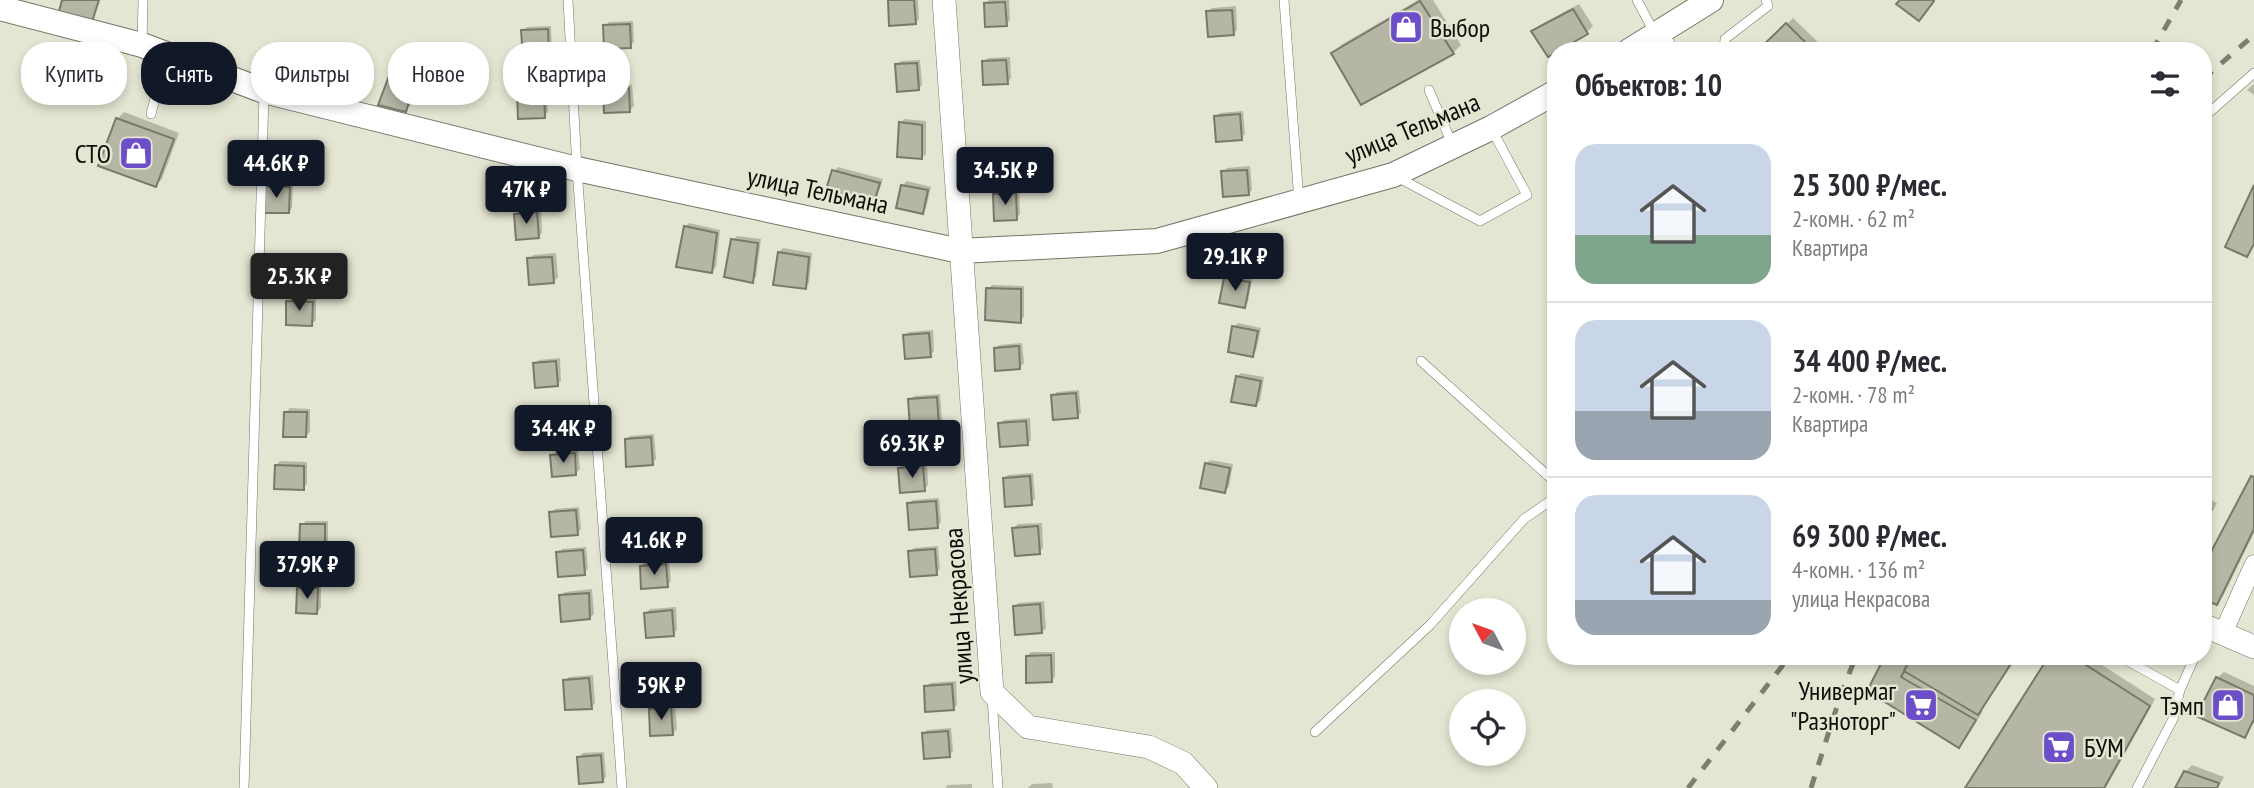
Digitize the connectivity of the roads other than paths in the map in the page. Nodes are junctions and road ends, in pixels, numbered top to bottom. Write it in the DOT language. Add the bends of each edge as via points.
graph roads {
  1 [pos="144,0"];
  2 [pos="568,0"];
  3 [pos="944,0"];
  4 [pos="1284,0"];
  5 [pos="1637,0"];
  6 [pos="1711,0"];
  7 [pos="1766,0"];
  8 [pos="0,8"];
  9 [pos="142,42"];
  10 [pos="1660,42"];
  11 [pos="1662,42"];
  12 [pos="1725,42"];
  13 [pos="141,45"];
  14 [pos="2254,73"];
  15 [pos="1429,90"];
  16 [pos="1547,97"];
  17 [pos="153,105"];
  18 [pos="264,105"];
  19 [pos="320,105"];
  20 [pos="2212,110"];
  21 [pos="151,114"];
  22 [pos="1491,128"];
  23 [pos="1452,146"];
  24 [pos="577,169"];
  25 [pos="1393,175"];
  26 [pos="1300,202"];
  27 [pos="960,251"];
  28 [pos="1421,361"];
  29 [pos="1547,475"];
  30 [pos="1547,503"];
  31 [pos="2254,564"];
  32 [pos="2212,628"];
  33 [pos="2212,630"];
  34 [pos="2254,647"];
  35 [pos="2135,665"];
  36 [pos="2192,665"];
  37 [pos="2179,690"];
  38 [pos="992,692"];
  39 [pos="1315,732"];
  40 [pos="244,788"];
  41 [pos="622,788"];
  42 [pos="998,788"];
  43 [pos="1206,788"];
  44 [pos="2137,788"];
  1 -- 9 [label="lane"];
  2 -- 24 [label="lane"];
  3 -- 27 [label="street, улица Некрасова"];
  4 -- 26 [label="lane"];
  5 -- 10 [label="lane"];
  6 -- 11 [label="main road"];
  7 -- 12 [label="lane" via="1768,6"];
  8 -- 13 [label="main road, улица Тельмана"];
  14 -- 20 [label="lane"];
  15 -- 23 [label="lane"];
  16 -- 22 [label="main road, улица Тельмана"];
  17 -- 21 [label="lane"];
  18 -- 40 [label="lane"];
  19 -- 24 [label="main road, улица Тельмана"];
  22 -- 23 [label="main road, улица Тельмана"];
  22 -- 25 [label="lane" via="1527,195 1480,220"];
  23 -- 25 [label="main road, улица Тельмана"];
  24 -- 27 [label="main road, улица Тельмана"];
  24 -- 41 [label="lane"];
  25 -- 26 [label="main road, улица Тельмана"];
  26 -- 27 [label="main road, улица Тельмана" via="1157,242"];
  27 -- 38 [label="street, улица Некрасова"];
  28 -- 29 [label="lane"];
  30 -- 39 [label="lane" via="1524,519 1430,625"];
  31 -- 32 [label="street"];
  33 -- 34 [label="street"];
  35 -- 37 [label="lane"];
  36 -- 37 [label="lane"];
  37 -- 44 [label="lane" via="2173,719"];
  38 -- 42 [label="lane, улица Некрасова"];
  38 -- 43 [label="street" via="1028,727 1149,747 1183,763"];
}
